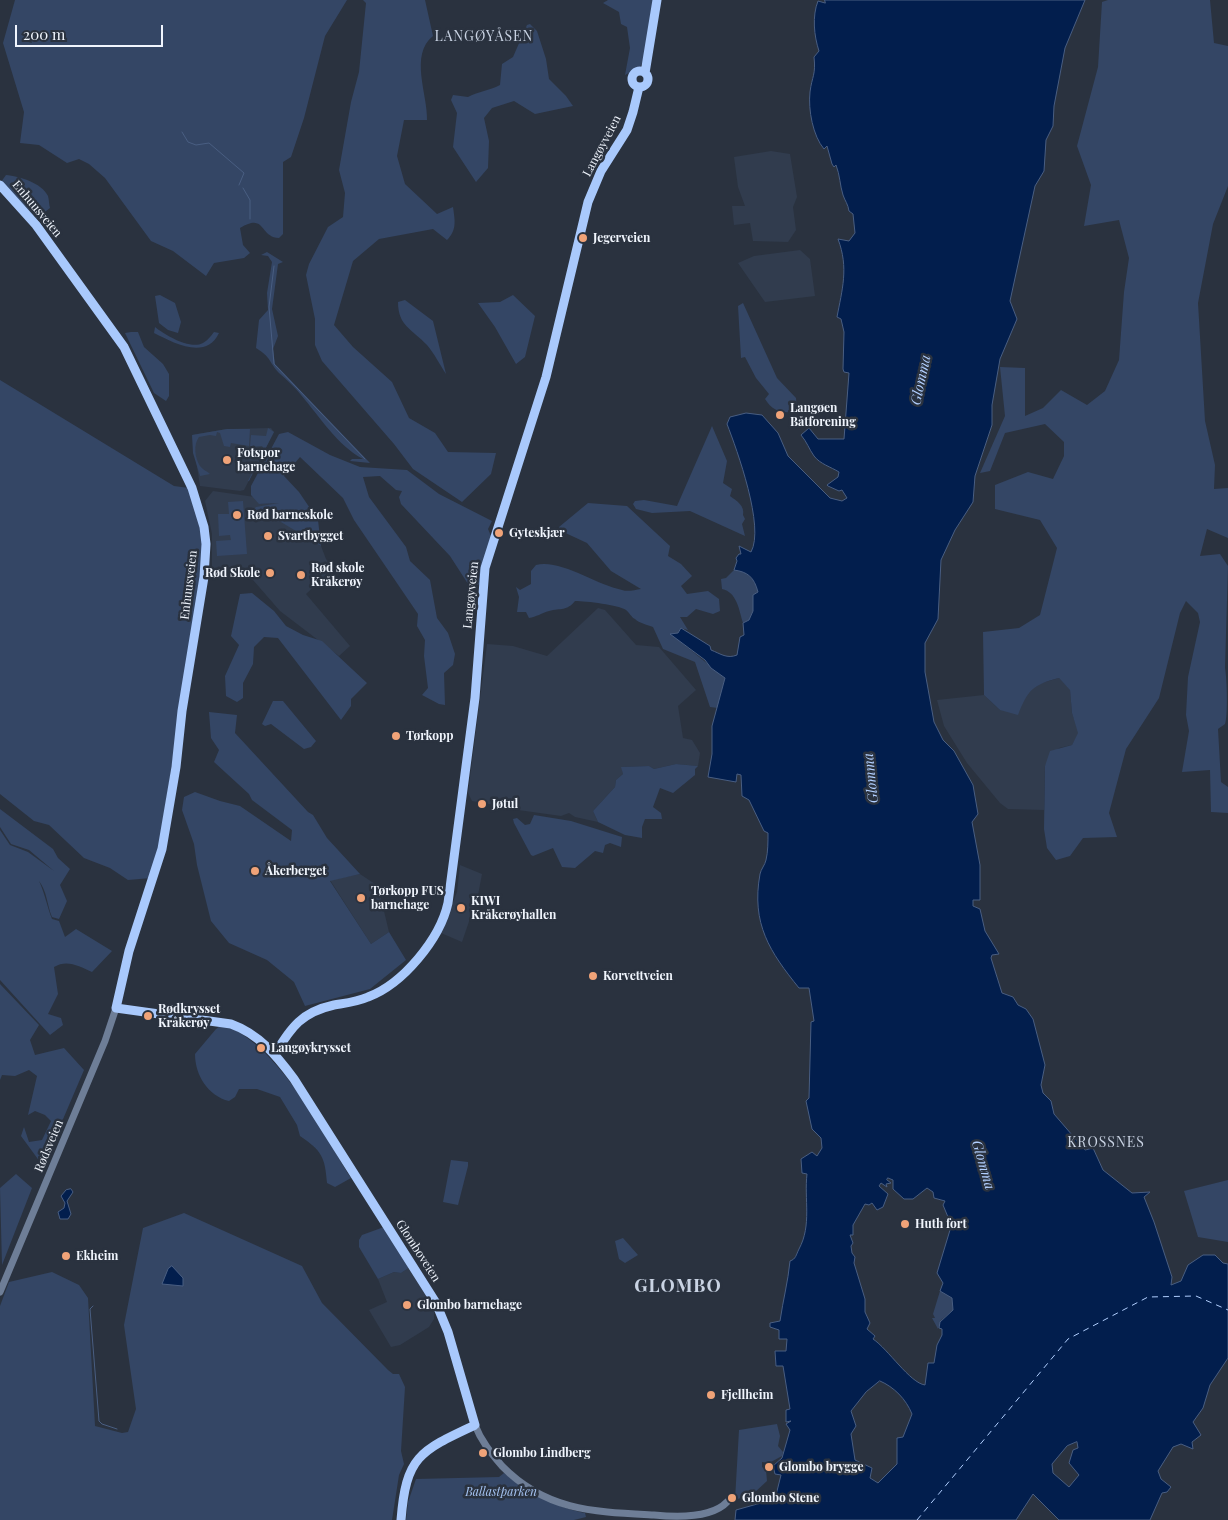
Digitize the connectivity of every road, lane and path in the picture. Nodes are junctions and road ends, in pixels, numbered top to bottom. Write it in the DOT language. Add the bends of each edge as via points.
graph roads {
  1 [pos="657,0"];
  2 [pos="0,185"];
  3 [pos="116,1008"];
  4 [pos="271,1050"];
  5 [pos="0,1292"];
  6 [pos="475,1425"];
  7 [pos="727,1502"];
  8 [pos="401,1520"];
  1 -- 4 [label="main road, Langøyveien" via="641,73 647,83 638,87 627,130 601,171 588,202 549,369 486,563 472,721 444,921 425,949 384,989 364,999 314,1011 300,1019"];
  2 -- 3 [label="main road, Enhuusveien" via="36,225 124,347 192,488 204,527 204,577 162,848"];
  3 -- 4 [label="main road, Glomboveien" via="231,1024 248,1032"];
  3 -- 5 [label="street, Rødsveien"];
  4 -- 6 [label="main road, Glomboveien" via="343,1154 436,1303 446,1326"];
  6 -- 7 [label="street, Glomboveien" via="486,1446 506,1470 532,1491 558,1504 599,1512 676,1517 715,1510"];
  6 -- 8 [label="main road" via="428,1449 414,1464 404,1485"];
}
